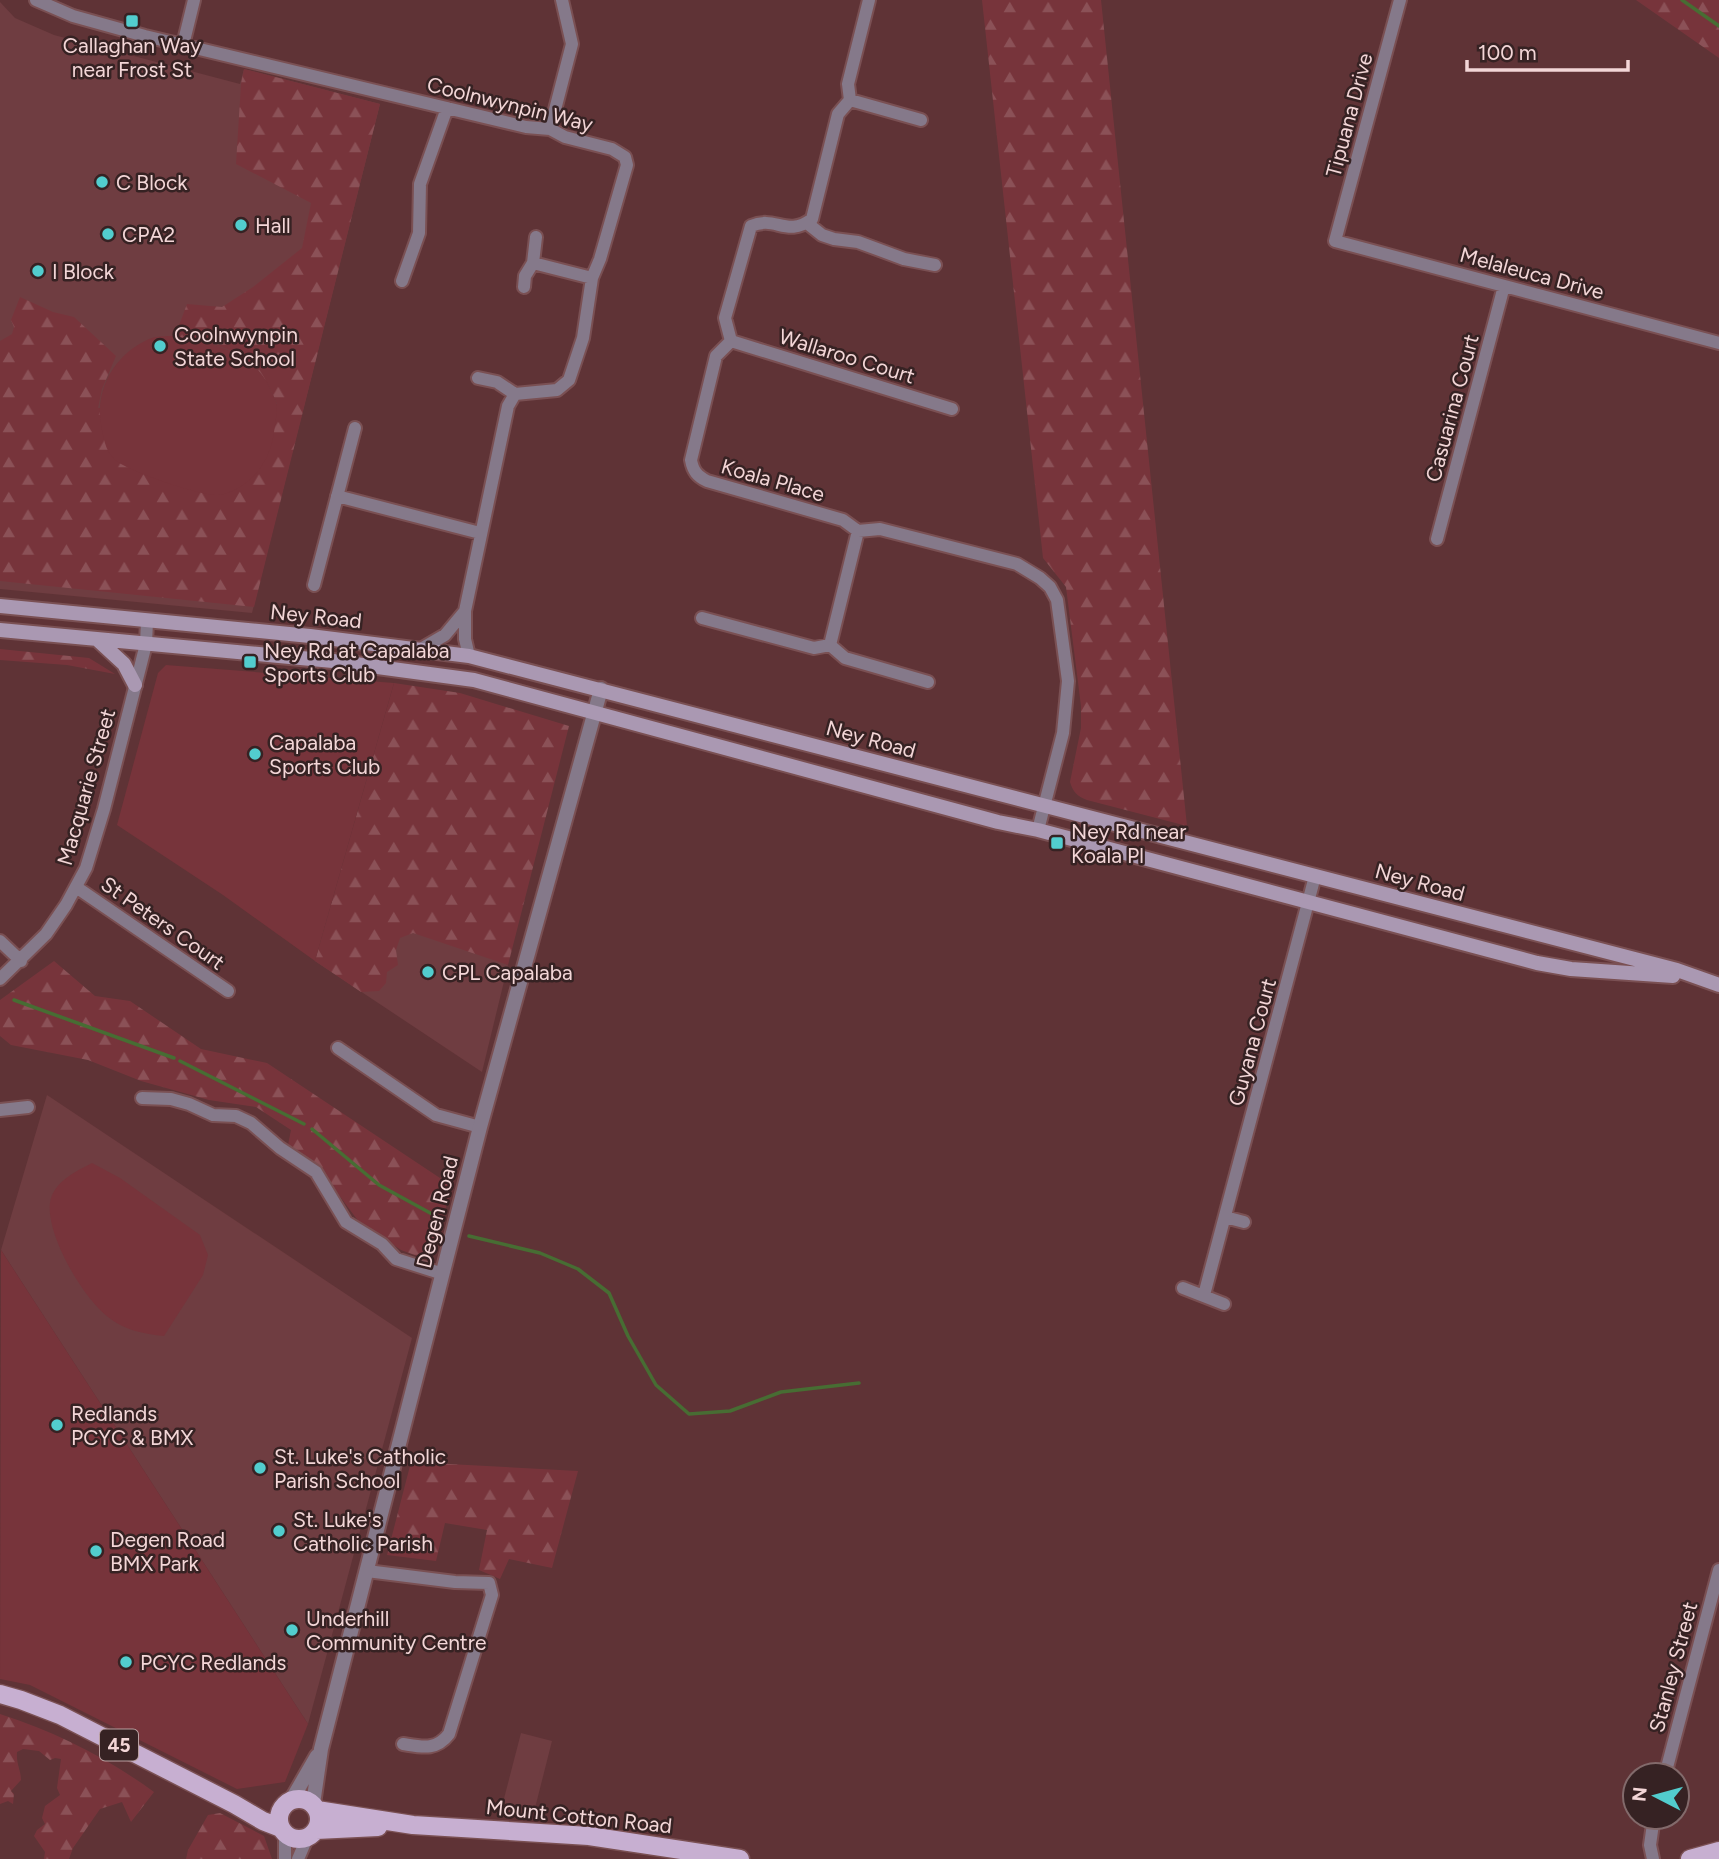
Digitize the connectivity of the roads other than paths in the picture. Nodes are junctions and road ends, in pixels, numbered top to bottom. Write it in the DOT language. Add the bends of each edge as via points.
graph roads {
  1 [pos="36,0"];
  2 [pos="194,0"];
  3 [pos="562,0"];
  4 [pos="869,0"];
  5 [pos="1400,0"];
  6 [pos="183,45"];
  7 [pos="850,100"];
  8 [pos="447,108"];
  9 [pos="922,120"];
  10 [pos="550,129"];
  11 [pos="807,223"];
  12 [pos="536,237"];
  13 [pos="1335,241"];
  14 [pos="533,263"];
  15 [pos="935,265"];
  16 [pos="592,278"];
  17 [pos="402,282"];
  18 [pos="1504,286"];
  19 [pos="524,287"];
  20 [pos="731,341"];
  21 [pos="1719,343"];
  22 [pos="478,378"];
  23 [pos="515,394"];
  24 [pos="952,409"];
  25 [pos="355,428"];
  26 [pos="337,496"];
  27 [pos="858,531"];
  28 [pos="480,533"];
  29 [pos="1437,539"];
  30 [pos="313,585"];
  31 [pos="0,606"];
  32 [pos="465,611"];
  33 [pos="702,618"];
  34 [pos="147,621"];
  35 [pos="0,630"];
  36 [pos="97,639"];
  37 [pos="146,645"];
  38 [pos="830,645"];
  39 [pos="421,649"];
  40 [pos="469,656"];
  41 [pos="928,682"];
  42 [pos="135,685"];
  43 [pos="601,689"];
  44 [pos="595,713"];
  45 [pos="1044,806"];
  46 [pos="1038,830"];
  47 [pos="1315,876"];
  48 [pos="76,887"];
  49 [pos="1309,901"];
  50 [pos="0,941"];
  51 [pos="21,961"];
  52 [pos="0,979"];
  53 [pos="1719,984"];
  54 [pos="228,991"];
  55 [pos="338,1048"];
  56 [pos="142,1098"];
  57 [pos="28,1107"];
  58 [pos="0,1110"];
  59 [pos="480,1127"];
  60 [pos="1225,1217"];
  61 [pos="1244,1222"];
  62 [pos="443,1273"];
  63 [pos="1183,1289"];
  64 [pos="1204,1295"];
  65 [pos="1224,1304"];
  66 [pos="1719,1570"];
  67 [pos="367,1571"];
  68 [pos="0,1695"];
  69 [pos="403,1744"];
  70 [pos="321,1748"];
  71 [pos="1669,1761"];
  72 [pos="234,1804"];
  73 [pos="287,1804"];
  74 [pos="315,1807"];
  75 [pos="413,1825"];
  76 [pos="283,1831"];
  77 [pos="1652,1831"];
  78 [pos="311,1834"];
  79 [pos="1719,1851"];
  80 [pos="285,1859"];
  81 [pos="298,1859"];
  82 [pos="740,1859"];
  83 [pos="1653,1859"];
  84 [pos="1690,1859"];
  1 -- 6 [label="street, Coolnwynpin Way" via="74,16"];
  2 -- 6 [label="street"];
  3 -- 10 [label="street" via="572,44"];
  4 -- 7 [label="street" via="848,85"];
  5 -- 13 [label="street, Tipuana Drive"];
  6 -- 8 [label="street, Coolnwynpin Way"];
  7 -- 9 [label="street"];
  7 -- 11 [label="street" via="838,114 812,219"];
  8 -- 10 [label="street, Coolnwynpin Way"];
  8 -- 17 [label="street" via="420,184 419,233"];
  10 -- 16 [label="street, Coolnwynpin Way" via="625,157 627,165"];
  11 -- 15 [label="street" via="822,235"];
  11 -- 20 [label="street" via="790,228 762,222 751,226 725,318"];
  12 -- 14 [label="street"];
  13 -- 18 [label="street, Melaleuca Drive"];
  14 -- 16 [label="street"];
  14 -- 19 [label="street"];
  16 -- 23 [label="street, Coolnwynpin Way" via="583,338 569,380 557,390"];
  18 -- 21 [label="street, Melaleuca Drive"];
  18 -- 29 [label="street, Casuarina Court"];
  20 -- 24 [label="street, Wallaroo Court"];
  20 -- 27 [label="street, Koala Place" via="716,356 691,460 693,470 707,481 843,520"];
  22 -- 23 [label="street" via="497,382"];
  23 -- 28 [label="street" via="508,407"];
  25 -- 26 [label="street"];
  26 -- 28 [label="street"];
  26 -- 30 [label="street"];
  27 -- 38 [label="street"];
  27 -- 45 [label="street, Koala Place" via="880,529 1017,564 1050,587 1058,600 1068,681 1063,733"];
  28 -- 32 [label="street"];
  31 -- 34 [label="main road, Ney Road"];
  32 -- 39 [label="street" via="444,635"];
  32 -- 40 [label="street"];
  33 -- 38 [label="street" via="814,648"];
  34 -- 37 [label="street, Macquarie Street"];
  34 -- 39 [label="main road, Ney Road"];
  35 -- 36 [label="main road, Ney Road"];
  36 -- 37 [label="main road, Ney Road"];
  36 -- 42 [label="main road" via="124,664"];
  37 -- 42 [label="street, Macquarie Street"];
  37 -- 44 [label="main road, Ney Road" via="333,661 462,678"];
  38 -- 41 [label="street" via="845,658"];
  39 -- 40 [label="main road, Ney Road"];
  40 -- 43 [label="main road, Ney Road"];
  42 -- 48 [label="street, Macquarie Street" via="94,843"];
  43 -- 44 [label="street, Degen Road"];
  43 -- 45 [label="main road, Ney Road"];
  44 -- 46 [label="main road, Ney Road"];
  44 -- 59 [label="street, Degen Road"];
  45 -- 46 [label="street, Koala Place"];
  45 -- 47 [label="main road, Ney Road"];
  46 -- 49 [label="main road, Ney Road"];
  47 -- 49 [label="street, Guyana Court"];
  47 -- 53 [label="main road, Ney Road"];
  48 -- 51 [label="street, Macquarie Street" via="46,934"];
  48 -- 54 [label="street, St Peters Court"];
  49 -- 53 [label="main road, Ney Road" via="1537,963"];
  49 -- 60 [label="street, Guyana Court"];
  50 -- 51 [label="street"];
  51 -- 52 [label="street, Macquarie Street"];
  55 -- 59 [label="street" via="436,1115"];
  56 -- 62 [label="street" via="171,1099 251,1123 316,1172 346,1222 382,1244 396,1259"];
  57 -- 58 [label="street"];
  59 -- 62 [label="street, Degen Road"];
  60 -- 61 [label="street"];
  60 -- 64 [label="street, Guyana Court"];
  62 -- 67 [label="street, Degen Road"];
  63 -- 64 [label="street"];
  64 -- 65 [label="street"];
  66 -- 71 [label="street, Stanley Street"];
  67 -- 69 [label="street" via="482,1581 492,1588 449,1734 433,1747"];
  67 -- 70 [label="street, Degen Road"];
  68 -- 72 [label="main road, 45" via="60,1715"];
  70 -- 73 [label="street, Degen Road"];
  70 -- 74 [label="street, Degen Road"];
  72 -- 73 [label="main road, 45" via="264,1809"];
  72 -- 76 [label="main road, 45"];
  73 -- 74 [label="main road, 45" via="302,1799"];
  73 -- 76 [label="main road" via="279,1817"];
  74 -- 75 [label="main road, Mount Cotton Road / 45"];
  74 -- 78 [label="main road" via="319,1820"];
  75 -- 78 [label="main road, Mount Cotton Road / 45"];
  75 -- 82 [label="main road, Mount Cotton Road / 45" via="589,1836"];
  76 -- 78 [label="main road, 45" via="296,1839"];
  76 -- 80 [label="street"];
  77 -- 83 [label="street"];
  78 -- 81 [label="street"];
  79 -- 84 [label="main road"];
}
